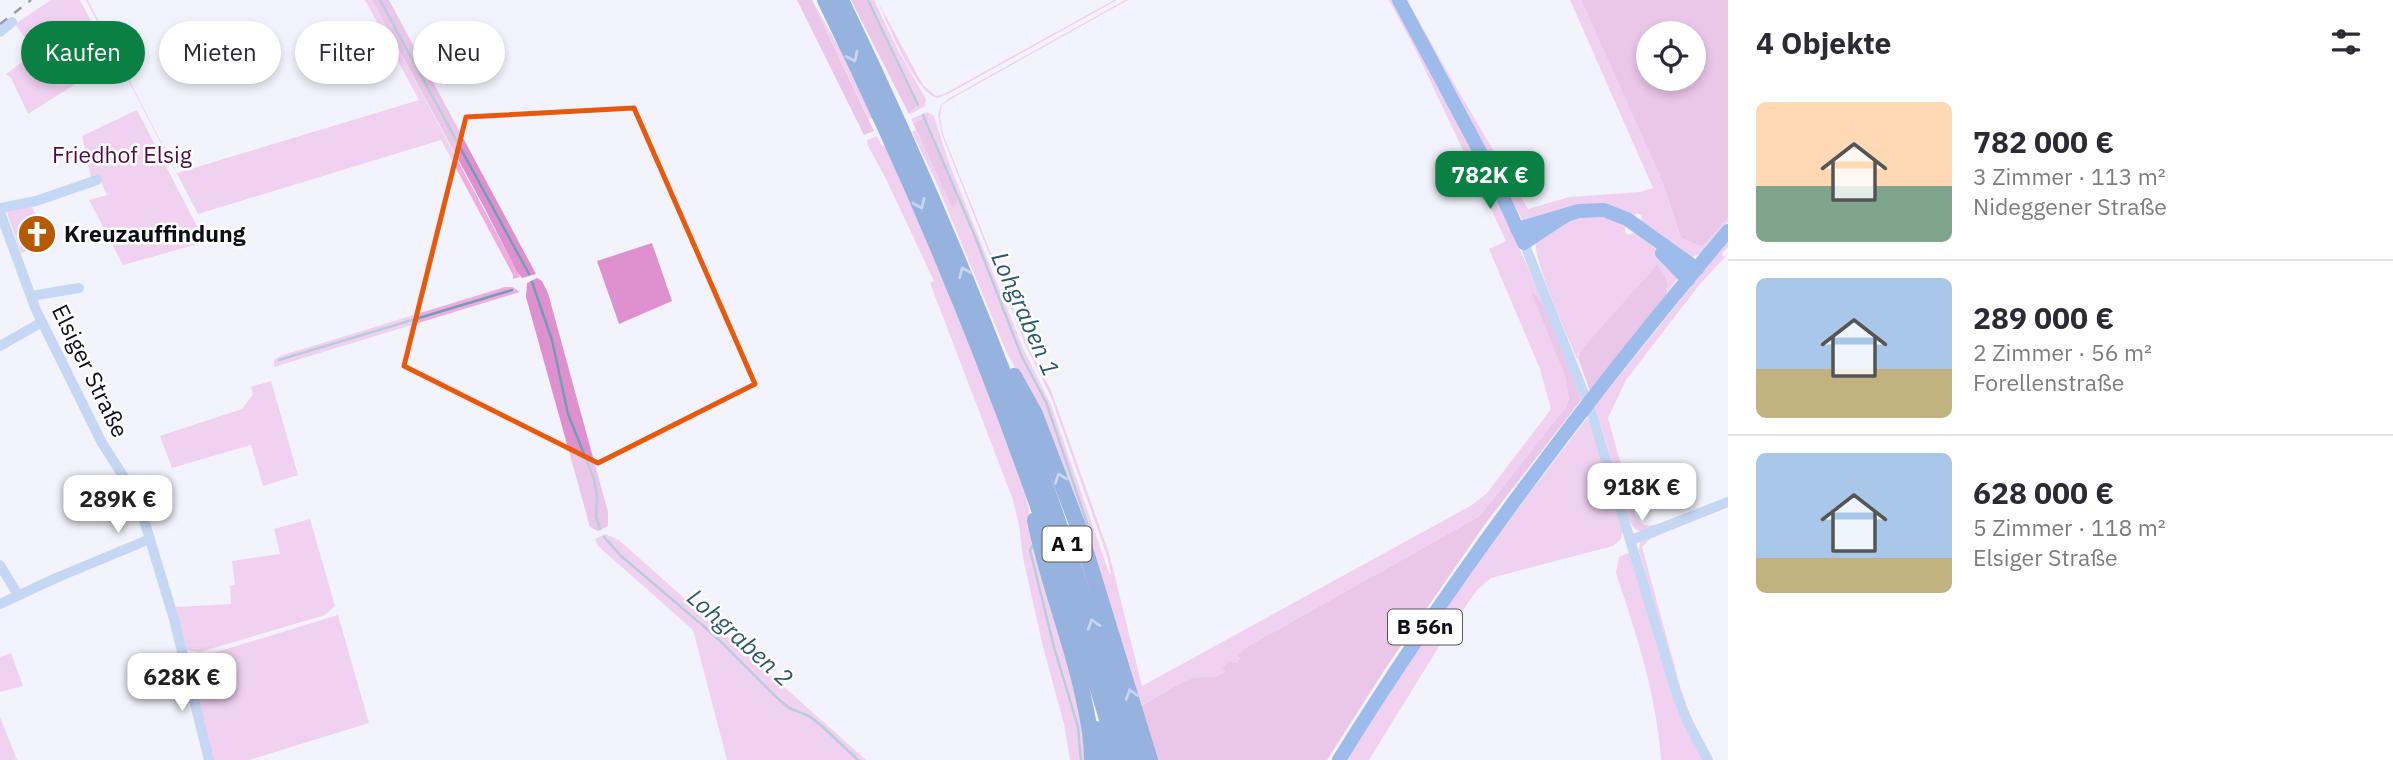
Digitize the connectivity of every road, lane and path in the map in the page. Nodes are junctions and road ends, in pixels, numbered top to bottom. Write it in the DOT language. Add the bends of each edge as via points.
graph roads {
  1 [pos="825,0"];
  2 [pos="841,0"];
  3 [pos="1399,0"];
  4 [pos="12,22"];
  5 [pos="0,32"];
  6 [pos="886,111"];
  7 [pos="899,138"];
  8 [pos="97,180"];
  9 [pos="0,210"];
  10 [pos="1728,232"];
  11 [pos="1521,236"];
  12 [pos="1692,274"];
  13 [pos="79,288"];
  14 [pos="31,296"];
  15 [pos="42,322"];
  16 [pos="988,332"];
  17 [pos="0,346"];
  18 [pos="1027,476"];
  19 [pos="1728,502"];
  20 [pos="150,539"];
  21 [pos="1631,540"];
  22 [pos="0,565"];
  23 [pos="18,595"];
  24 [pos="0,604"];
  25 [pos="1078,674"];
  26 [pos="209,760"];
  27 [pos="1092,760"];
  28 [pos="1106,760"];
  29 [pos="1119,760"];
  30 [pos="1134,760"];
  31 [pos="1150,760"];
  32 [pos="1339,760"];
  33 [pos="1708,760"];
  1 -- 6 [label="highway, A 1, one-way"];
  2 -- 6 [label="highway, A 1"];
  3 -- 11 [label="main road"];
  4 -- 5 [label="street"];
  6 -- 7 [label="highway, A 1"];
  16 -- 7 [label="highway, A 1, one-way"];
  7 -- 18 [label="highway, A 1, one-way"];
  8 -- 9 [label="street, Elsiger Straße"];
  9 -- 14 [label="street, Elsiger Straße"];
  10 -- 12 [label="main road, B 56n"];
  11 -- 12 [label="main road" via="1568,214 1589,209 1609,212 1627,219"];
  11 -- 21 [label="street" via="1597,426"];
  12 -- 32 [label="main road, B 56n" via="1479,550"];
  13 -- 14 [label="street, Elsiger Straße"];
  14 -- 15 [label="street, Elsiger Straße"];
  15 -- 17 [label="street"];
  15 -- 20 [label="street, Elsiger Straße" via="102,443 136,498"];
  30 -- 16 [label="highway, A 1, one-way" via="1067,544"];
  31 -- 16 [label="highway, one-way" via="1074,516 1035,414"];
  18 -- 25 [label="highway" via="1041,547"];
  18 -- 29 [label="highway, A 1" via="1075,611"];
  19 -- 21 [label="street"];
  20 -- 23 [label="street"];
  20 -- 26 [label="street, Elsiger Straße"];
  21 -- 33 [label="street" via="1681,708"];
  22 -- 23 [label="street"];
  23 -- 24 [label="street"];
  25 -- 27 [label="highway" via="1090,724"];
  25 -- 28 [label="highway"];
}
